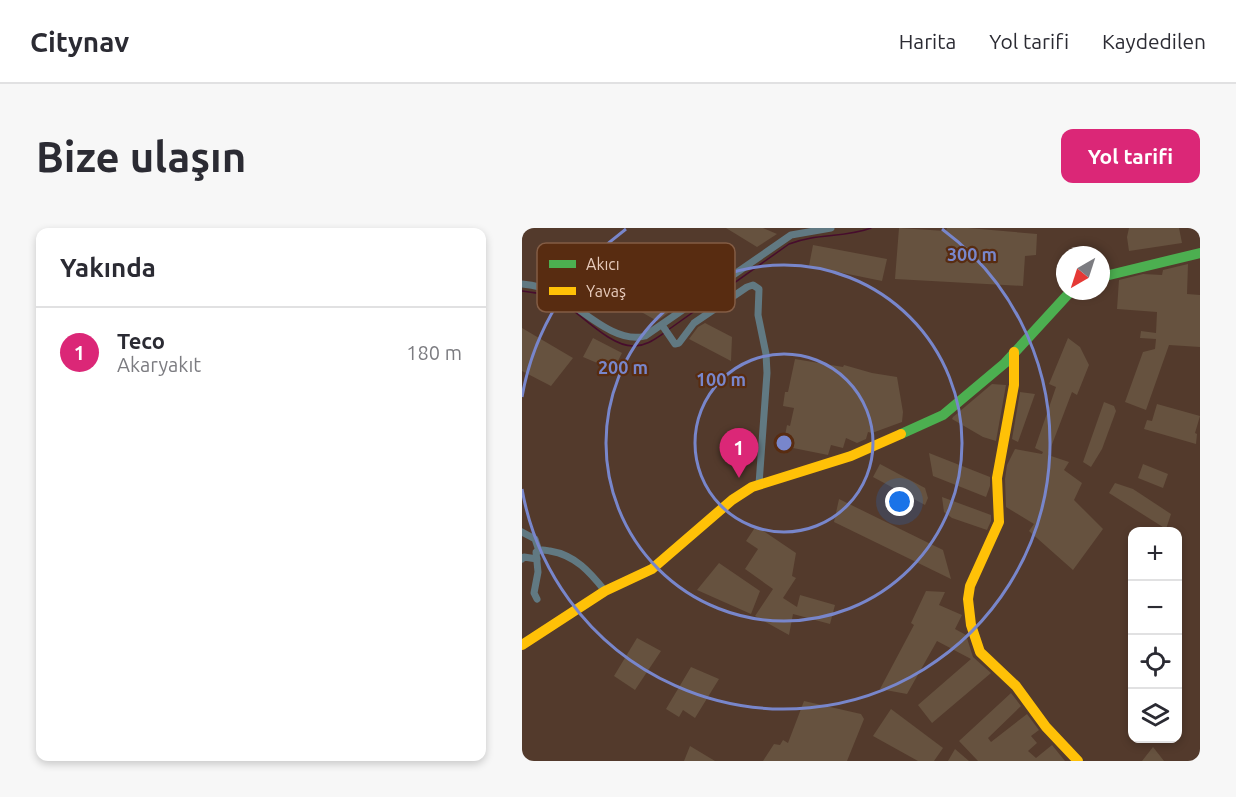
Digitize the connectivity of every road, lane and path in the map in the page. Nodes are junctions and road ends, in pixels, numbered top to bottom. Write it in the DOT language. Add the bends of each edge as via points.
graph roads {
  1 [pos="831,228"];
  2 [pos="1200,253"];
  3 [pos="1110,275"];
  4 [pos="735,277"];
  5 [pos="522,284"];
  6 [pos="537,288"];
  7 [pos="735,294"];
  8 [pos="1063,300"];
  9 [pos="583,312"];
  10 [pos="688,312"];
  11 [pos="710,312"];
  12 [pos="664,330"];
  13 [pos="1014,352"];
  14 [pos="759,484"];
  15 [pos="522,532"];
  16 [pos="538,555"];
  17 [pos="522,559"];
  18 [pos="605,591"];
  19 [pos="537,599"];
  20 [pos="522,645"];
  21 [pos="1078,761"];
  1 -- 4 [label="street" via="791,235"];
  2 -- 3 [label="street"];
  5 -- 6 [label="street"];
  7 -- 14 [label="street" via="747,286 759,289 758,315 767,373"];
  8 -- 13 [label="street"];
  9 -- 12 [label="street" via="624,337 635,339"];
  10 -- 12 [label="street"];
  11 -- 12 [label="street" via="694,323 679,343 675,344"];
  13 -- 14 [label="street" via="943,416 851,456"];
  13 -- 21 [label="street" via="1014,385 997,478 999,522 970,586 971,625 980,652 1016,686"];
  14 -- 18 [label="street" via="732,500 652,569"];
  15 -- 16 [label="street" via="535,539"];
  16 -- 17 [label="street"];
  16 -- 18 [label="street" via="556,552 576,559"];
  16 -- 19 [label="street" via="534,593"];
  18 -- 20 [label="street"];
}
